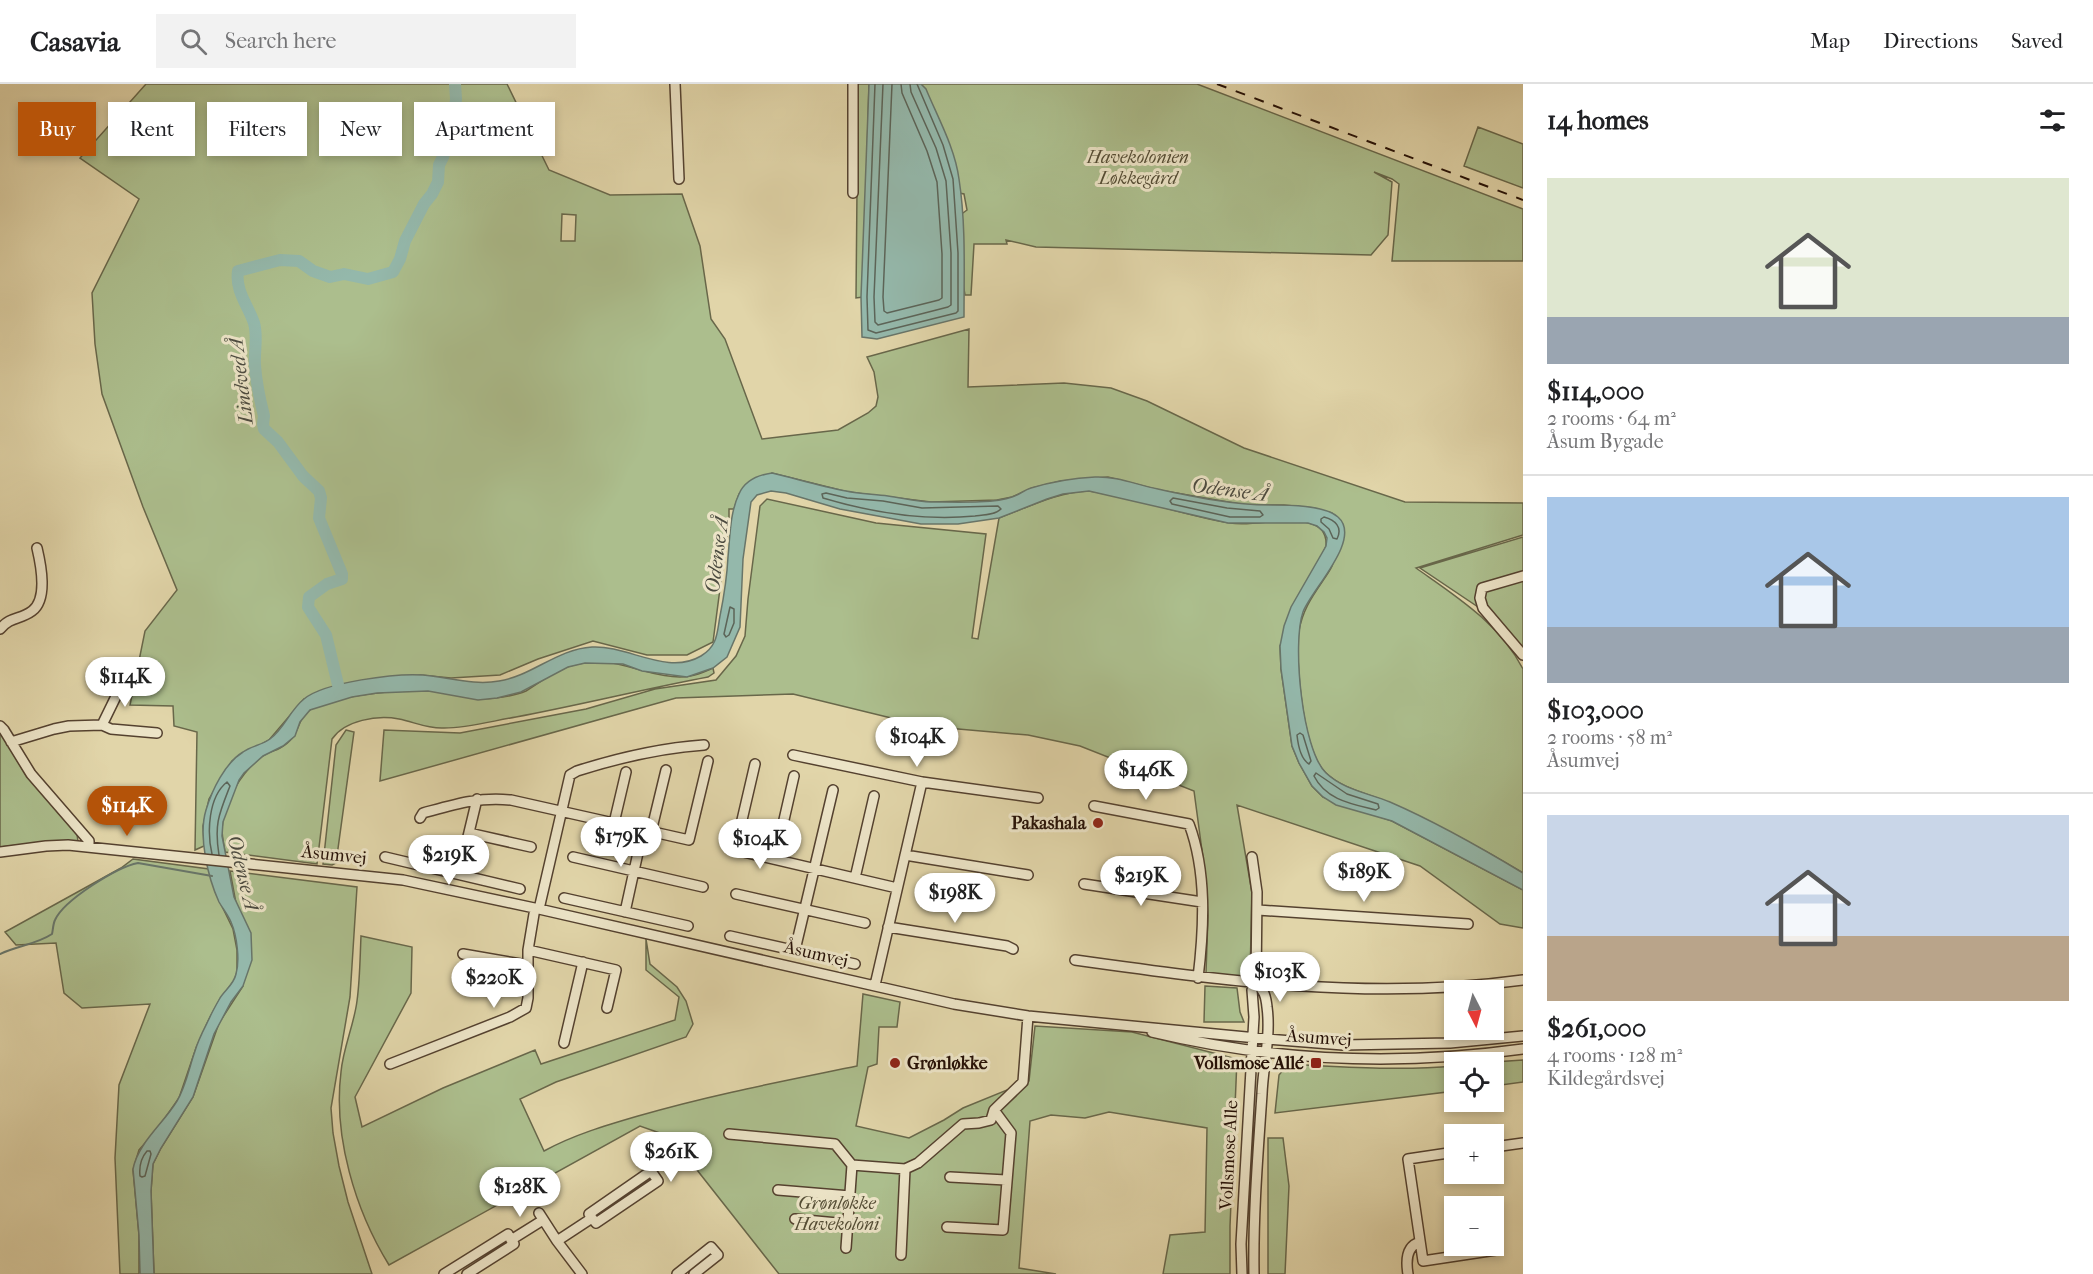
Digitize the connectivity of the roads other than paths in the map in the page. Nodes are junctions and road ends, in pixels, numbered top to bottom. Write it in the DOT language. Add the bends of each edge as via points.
graph roads {
  1 [pos="675,84"];
  2 [pos="853,84"];
  3 [pos="679,180"];
  4 [pos="853,193"];
  5 [pos="37,548"];
  6 [pos="1523,576"];
  7 [pos="3,620"];
  8 [pos="0,630"];
  9 [pos="1523,655"];
  10 [pos="124,680"];
  11 [pos="102,725"];
  12 [pos="0,726"];
  13 [pos="157,733"];
  14 [pos="11,742"];
  15 [pos="704,745"];
  16 [pos="793,755"];
  17 [pos="708,761"];
  18 [pos="755,764"];
  19 [pos="666,770"];
  20 [pos="626,772"];
  21 [pos="794,776"];
  22 [pos="922,782"];
  23 [pos="833,790"];
  24 [pos="873,796"];
  25 [pos="1038,798"];
  26 [pos="477,799"];
  27 [pos="1094,806"];
  28 [pos="561,812"];
  29 [pos="420,818"];
  30 [pos="614,824"];
  31 [pos="647,831"];
  32 [pos="469,833"];
  33 [pos="89,847"];
  34 [pos="531,847"];
  35 [pos="0,852"];
  36 [pos="905,855"];
  37 [pos="385,857"];
  38 [pos="573,857"];
  39 [pos="1252,857"];
  40 [pos="775,859"];
  41 [pos="814,868"];
  42 [pos="634,871"];
  43 [pos="459,874"];
  44 [pos="1028,875"];
  45 [pos="855,878"];
  46 [pos="1084,884"];
  47 [pos="703,887"];
  48 [pos="897,888"];
  49 [pos="520,889"];
  50 [pos="736,894"];
  51 [pos="564,898"];
  52 [pos="1202,902"];
  53 [pos="537,908"];
  54 [pos="804,910"];
  55 [pos="1258,910"];
  56 [pos="624,912"];
  57 [pos="865,923"];
  58 [pos="1468,924"];
  59 [pos="688,926"];
  60 [pos="888,927"];
  61 [pos="729,936"];
  62 [pos="1013,949"];
  63 [pos="528,950"];
  64 [pos="795,950"];
  65 [pos="463,954"];
  66 [pos="1075,960"];
  67 [pos="583,962"];
  68 [pos="527,964"];
  69 [pos="855,964"];
  70 [pos="1198,978"];
  71 [pos="1523,981"];
  72 [pos="1256,984"];
  73 [pos="874,985"];
  74 [pos="608,1008"];
  75 [pos="1028,1016"];
  76 [pos="1115,1023"];
  77 [pos="1523,1036"];
  78 [pos="1253,1038"];
  79 [pos="1267,1039"];
  80 [pos="564,1043"];
  81 [pos="1523,1049"];
  82 [pos="1252,1050"];
  83 [pos="1266,1051"];
  84 [pos="390,1064"];
  85 [pos="994,1110"];
  86 [pos="729,1134"];
  87 [pos="1523,1143"];
  88 [pos="1504,1146"];
  89 [pos="1444,1154"];
  90 [pos="852,1165"];
  91 [pos="905,1169"];
  92 [pos="950,1177"];
  93 [pos="1006,1180"];
  94 [pos="778,1190"];
  95 [pos="850,1196"];
  96 [pos="592,1218"];
  97 [pos="795,1219"];
  98 [pos="848,1224"];
  99 [pos="947,1227"];
  100 [pos="511,1240"];
  101 [pos="557,1242"];
  102 [pos="1420,1242"];
  103 [pos="846,1248"];
  104 [pos="901,1255"];
  105 [pos="1456,1256"];
  106 [pos="444,1274"];
  107 [pos="467,1274"];
  108 [pos="582,1274"];
  109 [pos="677,1274"];
  110 [pos="694,1274"];
  111 [pos="1242,1274"];
  112 [pos="1254,1274"];
  113 [pos="1408,1274"];
  1 -- 3 [label="street"];
  2 -- 4 [label="street"];
  5 -- 7 [label="street" via="43,576 38,603 32,611"];
  6 -- 9 [label="street" via="1482,588 1480,598 1483,608"];
  7 -- 8 [label="street"];
  10 -- 11 [label="street"];
  11 -- 13 [label="street"];
  11 -- 14 [label="street" via="54,729"];
  12 -- 14 [label="street"];
  14 -- 33 [label="street" via="32,774 89,841"];
  15 -- 28 [label="street" via="626,757 572,773"];
  16 -- 22 [label="street"];
  17 -- 31 [label="street" via="689,840"];
  18 -- 40 [label="street" via="735,850"];
  19 -- 31 [label="street"];
  20 -- 30 [label="street"];
  21 -- 40 [label="street"];
  22 -- 25 [label="street"];
  22 -- 36 [label="street"];
  23 -- 41 [label="street, Åsumvej"];
  24 -- 45 [label="street"];
  26 -- 28 [label="street" via="511,801"];
  26 -- 29 [label="street" via="423,813"];
  26 -- 32 [label="street"];
  27 -- 52 [label="street" via="1189,824"];
  28 -- 30 [label="street"];
  28 -- 53 [label="street"];
  30 -- 31 [label="street"];
  31 -- 42 [label="street"];
  32 -- 34 [label="street"];
  32 -- 43 [label="street"];
  33 -- 35 [label="street, Åsumvej" via="46,846"];
  33 -- 53 [label="street, Åsumvej" via="403,880"];
  36 -- 44 [label="street"];
  36 -- 48 [label="street"];
  37 -- 43 [label="street, Åsumvej"];
  38 -- 42 [label="street"];
  39 -- 55 [label="street, Åsumvej"];
  40 -- 41 [label="street"];
  41 -- 45 [label="street"];
  41 -- 54 [label="street, Åsumvej"];
  42 -- 47 [label="street"];
  42 -- 56 [label="street"];
  43 -- 49 [label="street, Åsumvej"];
  45 -- 48 [label="street"];
  46 -- 52 [label="street"];
  48 -- 60 [label="street"];
  50 -- 54 [label="street"];
  51 -- 56 [label="street"];
  52 -- 70 [label="street"];
  53 -- 63 [label="street"];
  53 -- 73 [label="street, Åsumvej"];
  54 -- 57 [label="street"];
  54 -- 64 [label="street, Åsumvej"];
  55 -- 58 [label="street"];
  55 -- 72 [label="street, Åsumvej"];
  56 -- 59 [label="street"];
  60 -- 62 [label="street"];
  60 -- 73 [label="street"];
  61 -- 64 [label="street, Åsumvej"];
  63 -- 67 [label="street"];
  63 -- 68 [label="street"];
  64 -- 69 [label="street, Åsumvej"];
  65 -- 68 [label="street"];
  66 -- 70 [label="street"];
  67 -- 74 [label="street" via="616,970"];
  67 -- 80 [label="street"];
  68 -- 84 [label="street" via="528,999 522,1011"];
  70 -- 72 [label="street"];
  71 -- 72 [label="street" via="1409,990"];
  72 -- 78 [label="street, Åsumvej" via="1252,990"];
  72 -- 79 [label="street, Åsumvej" via="1262,988 1266,1001"];
  73 -- 75 [label="street, Åsumvej"];
  75 -- 76 [label="street, Åsumvej"];
  75 -- 85 [label="street" via="1023,1082"];
  76 -- 78 [label="street, Åsumvej"];
  76 -- 82 [label="street, Åsumvej"];
  77 -- 79 [label="street, Åsumvej" via="1393,1046"];
  78 -- 79 [label="street, Åsumvej"];
  78 -- 82 [label="street, Vollsmose Alle"];
  79 -- 83 [label="street, Vollsmose Alle"];
  81 -- 83 [label="street, Åsumvej" via="1393,1058"];
  82 -- 83 [label="street, Åsumvej"];
  82 -- 111 [label="street, Vollsmose Alle"];
  83 -- 112 [label="street, Vollsmose Alle"];
  85 -- 91 [label="street" via="992,1120 963,1124 918,1163"];
  85 -- 93 [label="street" via="1011,1133"];
  86 -- 90 [label="street" via="835,1144"];
  87 -- 88 [label="street"];
  89 -- 102 [label="street" via="1408,1159"];
  90 -- 91 [label="street"];
  90 -- 95 [label="street"];
  91 -- 104 [label="street"];
  92 -- 93 [label="street"];
  93 -- 99 [label="street" via="1002,1230"];
  94 -- 95 [label="street"];
  95 -- 98 [label="street"];
  96 -- 96 [label="street" via="596,1223 658,1181 651,1171 589,1214"];
  96 -- 101 [label="street"];
  97 -- 98 [label="street"];
  98 -- 103 [label="street"];
  100 -- 101 [label="street" via="541,1217"];
  100 -- 106 [label="street" via="508,1234"];
  100 -- 107 [label="street" via="514,1244"];
  101 -- 108 [label="street"];
  102 -- 105 [label="street" via="1423,1261"];
  102 -- 113 [label="street" via="1413,1244 1409,1252"];
  109 -- 110 [label="street" via="711,1246 718,1255"];
}
